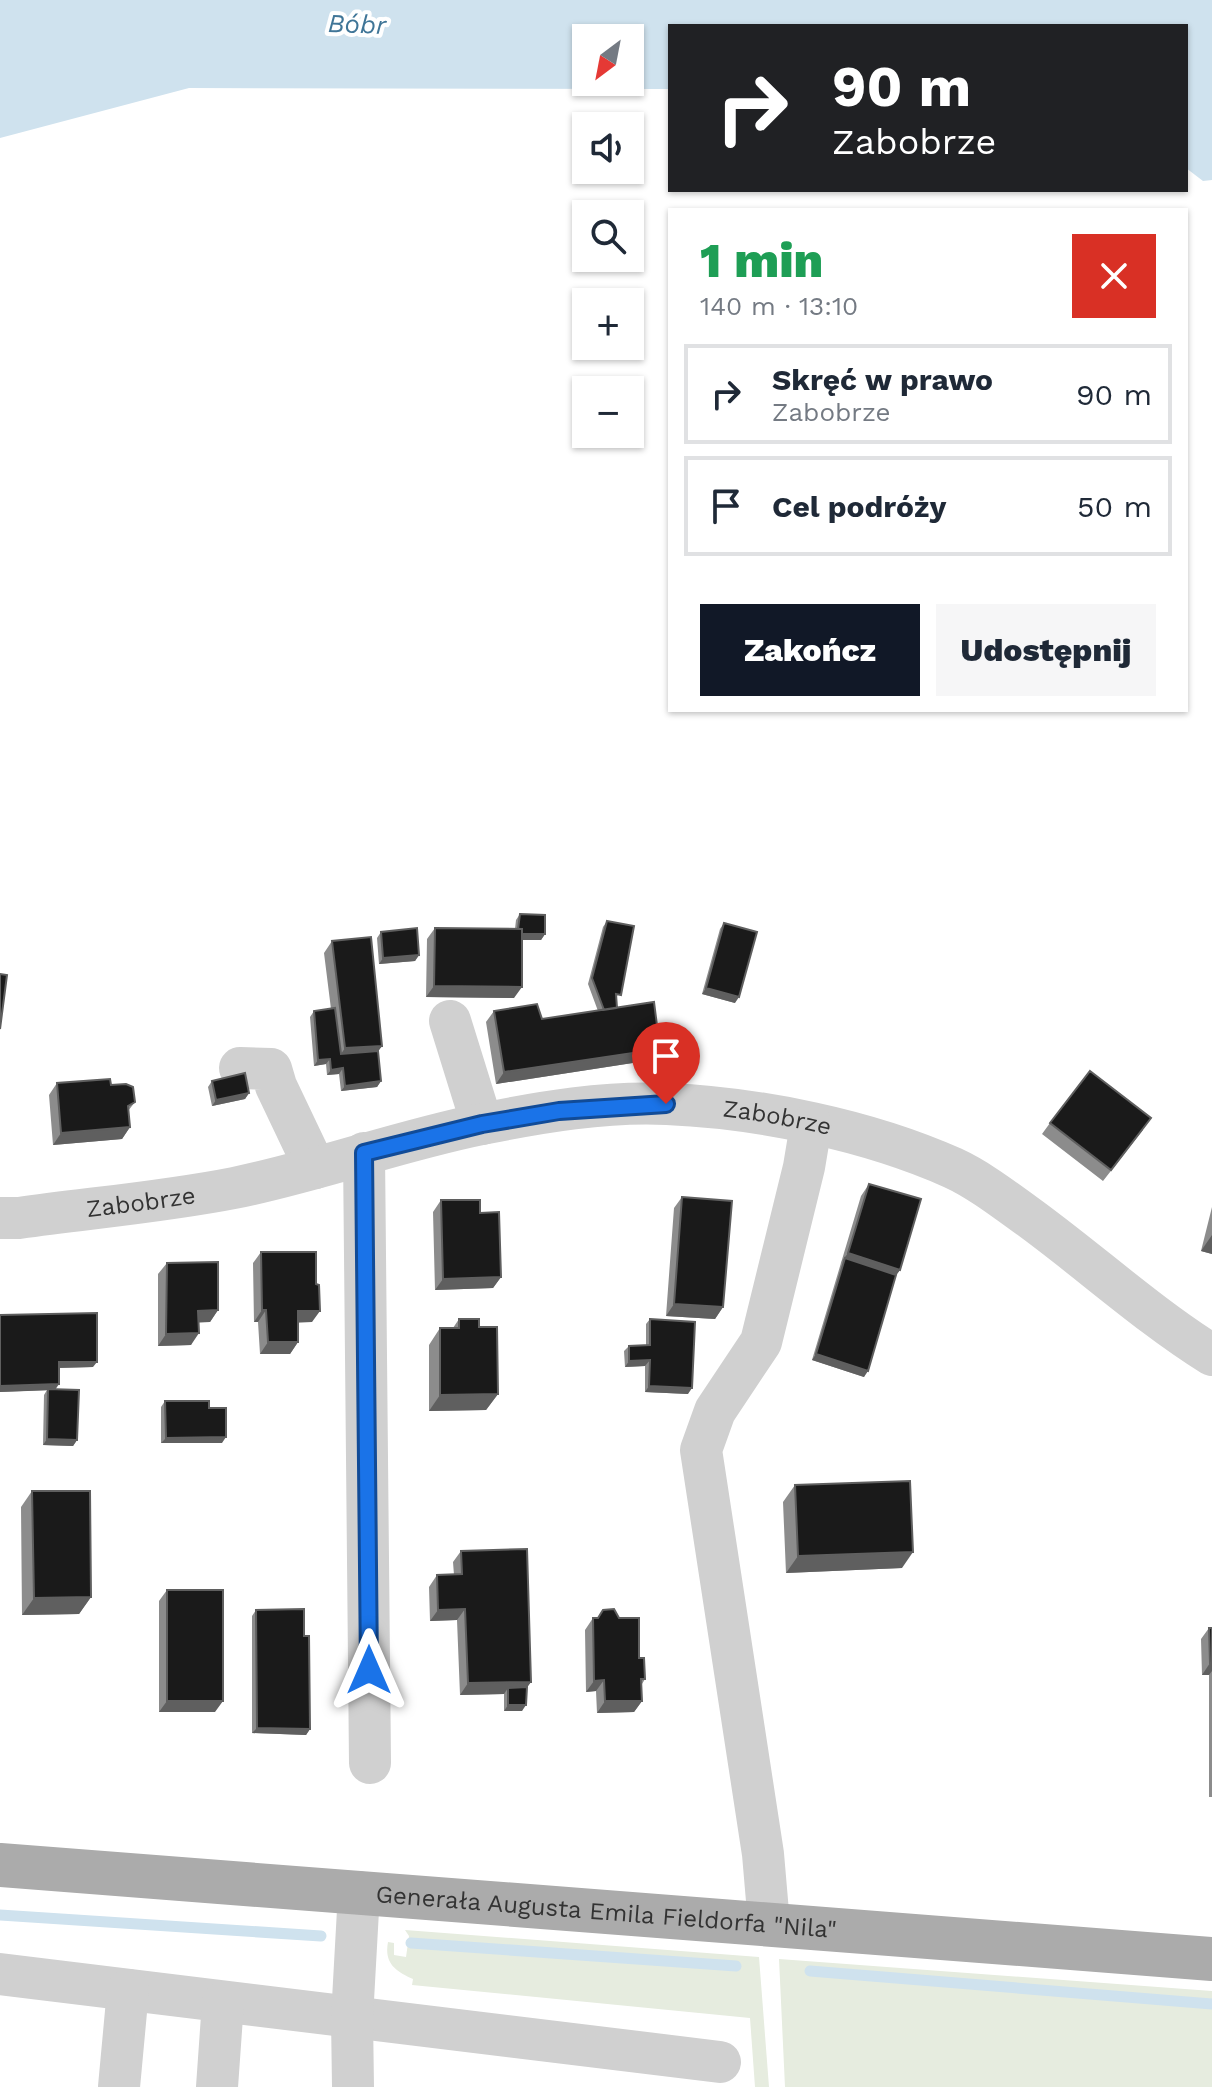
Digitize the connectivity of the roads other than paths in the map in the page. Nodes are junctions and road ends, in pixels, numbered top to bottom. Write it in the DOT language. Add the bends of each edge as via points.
graph roads {
  1 [pos="450,1021"];
  2 [pos="240,1068"];
  3 [pos="482,1124"];
  4 [pos="811,1125"];
  5 [pos="364,1153"];
  6 [pos="315,1168"];
  7 [pos="0,1218"];
  8 [pos="1212,1355"];
  9 [pos="370,1763"];
  10 [pos="0,1865"];
  11 [pos="359,1892"];
  12 [pos="769,1924"];
  13 [pos="1212,1959"];
  14 [pos="0,1974"];
  15 [pos="128,1990"];
  16 [pos="223,2002"];
  17 [pos="352,2018"];
  18 [pos="720,2062"];
  19 [pos="119,2087"];
  20 [pos="217,2087"];
  21 [pos="353,2087"];
  1 -- 3 [label="street"];
  2 -- 6 [label="street" via="271,1069"];
  3 -- 4 [label="street, Zabobrze" via="559,1111 666,1104"];
  3 -- 5 [label="street, Zabobrze"];
  4 -- 8 [label="street, Zabobrze" via="904,1149 956,1169 1047,1230"];
  4 -- 12 [label="street" via="761,1342 715,1411 701,1450 763,1854"];
  5 -- 6 [label="street, Zabobrze"];
  5 -- 9 [label="street"];
  6 -- 7 [label="street, Zabobrze" via="233,1188"];
  10 -- 11 [label="main road, Generała Augusta Emila Fieldorfa \"Nila\""];
  11 -- 12 [label="main road, Generała Augusta Emila Fieldorfa \"Nila\""];
  11 -- 17 [label="street"];
  12 -- 13 [label="main road, Generała Augusta Emila Fieldorfa \"Nila\""];
  14 -- 15 [label="street"];
  15 -- 16 [label="street"];
  15 -- 19 [label="street"];
  16 -- 17 [label="street"];
  16 -- 20 [label="street"];
  17 -- 18 [label="street"];
  17 -- 21 [label="street"];
}
